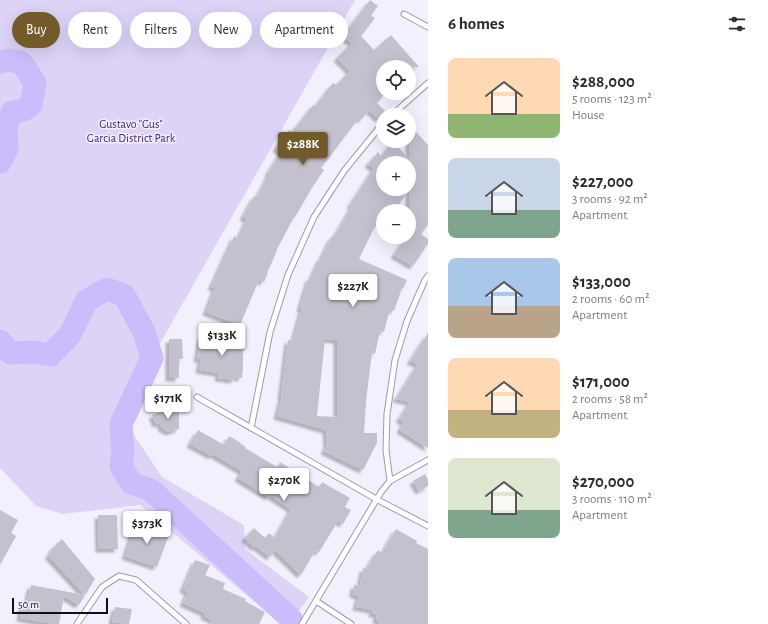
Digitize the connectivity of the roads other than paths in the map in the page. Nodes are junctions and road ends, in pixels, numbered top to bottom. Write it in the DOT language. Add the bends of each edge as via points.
graph roads {
  1 [pos="404,14"];
  2 [pos="428,27"];
  3 [pos="428,83"];
  4 [pos="400,108"];
  5 [pos="376,131"];
  6 [pos="428,276"];
  7 [pos="197,397"];
  8 [pos="251,428"];
  9 [pos="428,460"];
  10 [pos="390,481"];
  11 [pos="376,500"];
  12 [pos="428,526"];
  13 [pos="316,601"];
  14 [pos="77,624"];
  15 [pos="186,624"];
  16 [pos="302,624"];
  17 [pos="351,624"];
  1 -- 2 [label="lane"];
  3 -- 4 [label="lane"];
  5 -- 8 [label="lane" via="344,170 314,217 288,275 270,332"];
  6 -- 10 [label="lane" via="407,321 395,360 387,414 386,450"];
  7 -- 8 [label="lane"];
  8 -- 11 [label="lane"];
  9 -- 10 [label="lane"];
  10 -- 11 [label="lane"];
  11 -- 12 [label="lane"];
  11 -- 13 [label="lane"];
  13 -- 16 [label="lane"];
  13 -- 17 [label="lane"];
  14 -- 15 [label="lane" via="102,587 119,576 136,580"];
}
